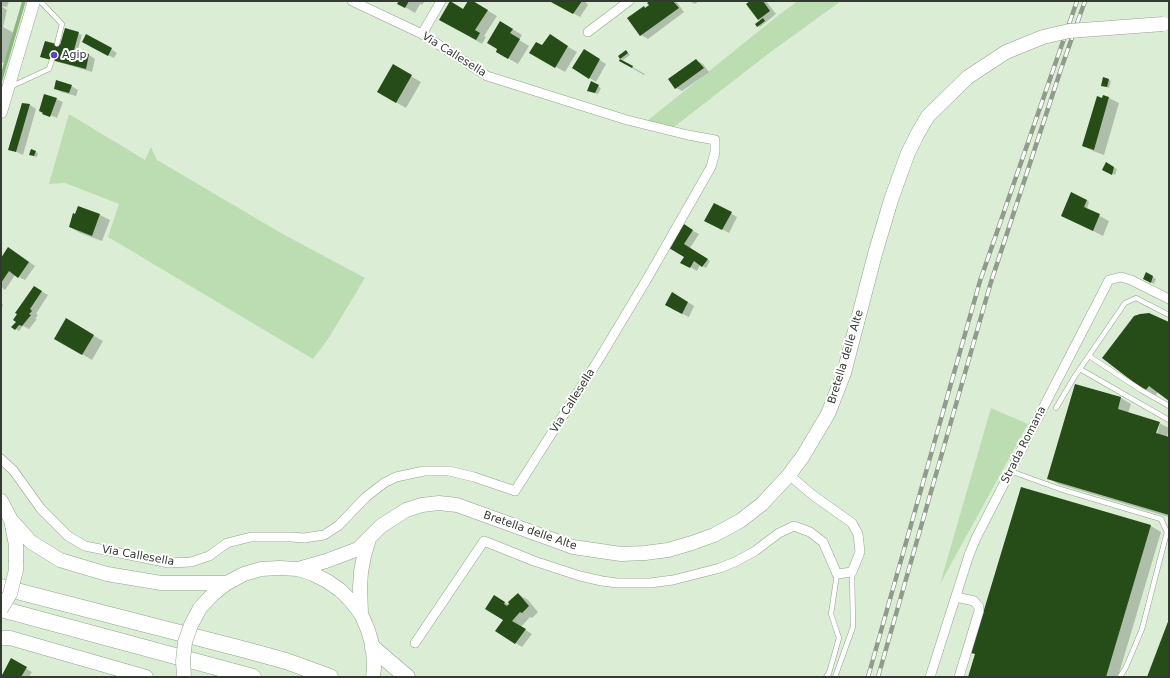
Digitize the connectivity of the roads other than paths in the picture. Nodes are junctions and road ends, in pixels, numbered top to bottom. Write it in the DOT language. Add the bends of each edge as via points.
graph roads {
  1 [pos="34,1"];
  2 [pos="40,1"];
  3 [pos="352,1"];
  4 [pos="441,1"];
  5 [pos="629,1"];
  6 [pos="1166,23"];
  7 [pos="588,32"];
  8 [pos="422,34"];
  9 [pos="57,44"];
  10 [pos="52,60"];
  11 [pos="8,87"];
  12 [pos="1,112"];
  13 [pos="1169,298"];
  14 [pos="1169,315"];
  15 [pos="1089,356"];
  16 [pos="1080,370"];
  17 [pos="1169,406"];
  18 [pos="1056,408"];
  19 [pos="1169,420"];
  20 [pos="1,459"];
  21 [pos="1010,471"];
  22 [pos="789,476"];
  23 [pos="1,501"];
  24 [pos="11,520"];
  25 [pos="1168,532"];
  26 [pos="369,538"];
  27 [pos="298,569"];
  28 [pos="852,572"];
  29 [pos="837,574"];
  30 [pos="227,583"];
  31 [pos="1,587"];
  32 [pos="956,597"];
  33 [pos="1,609"];
  34 [pos="361,614"];
  35 [pos="1,638"];
  36 [pos="415,643"];
  37 [pos="373,648"];
  38 [pos="373,673"];
  39 [pos="146,677"];
  40 [pos="184,677"];
  41 [pos="252,677"];
  42 [pos="330,677"];
  43 [pos="406,677"];
  44 [pos="826,677"];
  45 [pos="835,677"];
  46 [pos="930,677"];
  47 [pos="960,677"];
  48 [pos="1120,677"];
  1 -- 11 [label="main road"];
  2 -- 9 [label="lane" via="62,24"];
  3 -- 8 [label="street, Via Callesella"];
  4 -- 8 [label="street"];
  5 -- 7 [label="street"];
  6 -- 22 [label="main road, Bretella delle Alte, bridge" via="1069,31 1043,37 1006,52 968,77 928,116 908,153 891,200 844,373 828,414"];
  8 -- 20 [label="street, Via Callesella" via="487,76 627,120 715,140 711,167 647,280 515,491 474,477 449,472 424,471 403,475 384,483 366,497 338,526 324,535 304,538 251,537 228,543 209,556 191,562 169,564 85,546 68,536 41,509 13,470"];
  10 -- 11 [label="lane" via="49,69"];
  11 -- 12 [label="main road"];
  13 -- 21 [label="street, Strada Romana" via="1131,280 1121,277 1109,280"];
  14 -- 15 [label="lane" via="1136,298 1125,303"];
  15 -- 16 [label="lane"];
  15 -- 17 [label="lane"];
  16 -- 18 [label="lane"];
  16 -- 19 [label="lane"];
  21 -- 25 [label="lane" via="1060,489 1161,519"];
  21 -- 32 [label="street, Strada Romana" via="976,538"];
  22 -- 26 [label="main road, Bretella delle Alte" via="762,504 740,521 714,535 668,550 621,554 573,547 457,505 439,503 422,504 406,510 380,526"];
  22 -- 28 [label="street" via="852,523 858,534 860,552"];
  23 -- 24 [label="main road"];
  24 -- 30 [label="main road" via="31,542 60,560 107,574 160,583"];
  24 -- 33 [label="main road, bridge" via="16,545 16,570 10,594"];
  25 -- 48 [label="lane" via="1142,629"];
  26 -- 27 [label="main road, Bretella delle Alte" via="358,550"];
  26 -- 34 [label="main road" via="361,572"];
  27 -- 30 [label="main road" via="261,569"];
  27 -- 34 [label="main road" via="318,576 340,590"];
  28 -- 29 [label="street"];
  28 -- 45 [label="lane" via="853,627"];
  29 -- 36 [label="street" via="823,542 810,532 794,526 737,561 720,568 650,583 617,583 587,578 484,541"];
  29 -- 44 [label="lane" via="831,614 839,638"];
  30 -- 40 [label="main road, bridge" via="200,608 191,625 185,642"];
  31 -- 42 [label="highway" via="286,661"];
  32 -- 46 [label="street, Strada Romana"];
  32 -- 47 [label="street" via="974,601 979,607"];
  33 -- 41 [label="highway"];
  34 -- 37 [label="main road"];
  35 -- 39 [label="main road" via="10,638"];
  37 -- 38 [label="main road"];
  37 -- 43 [label="highway"];
}
